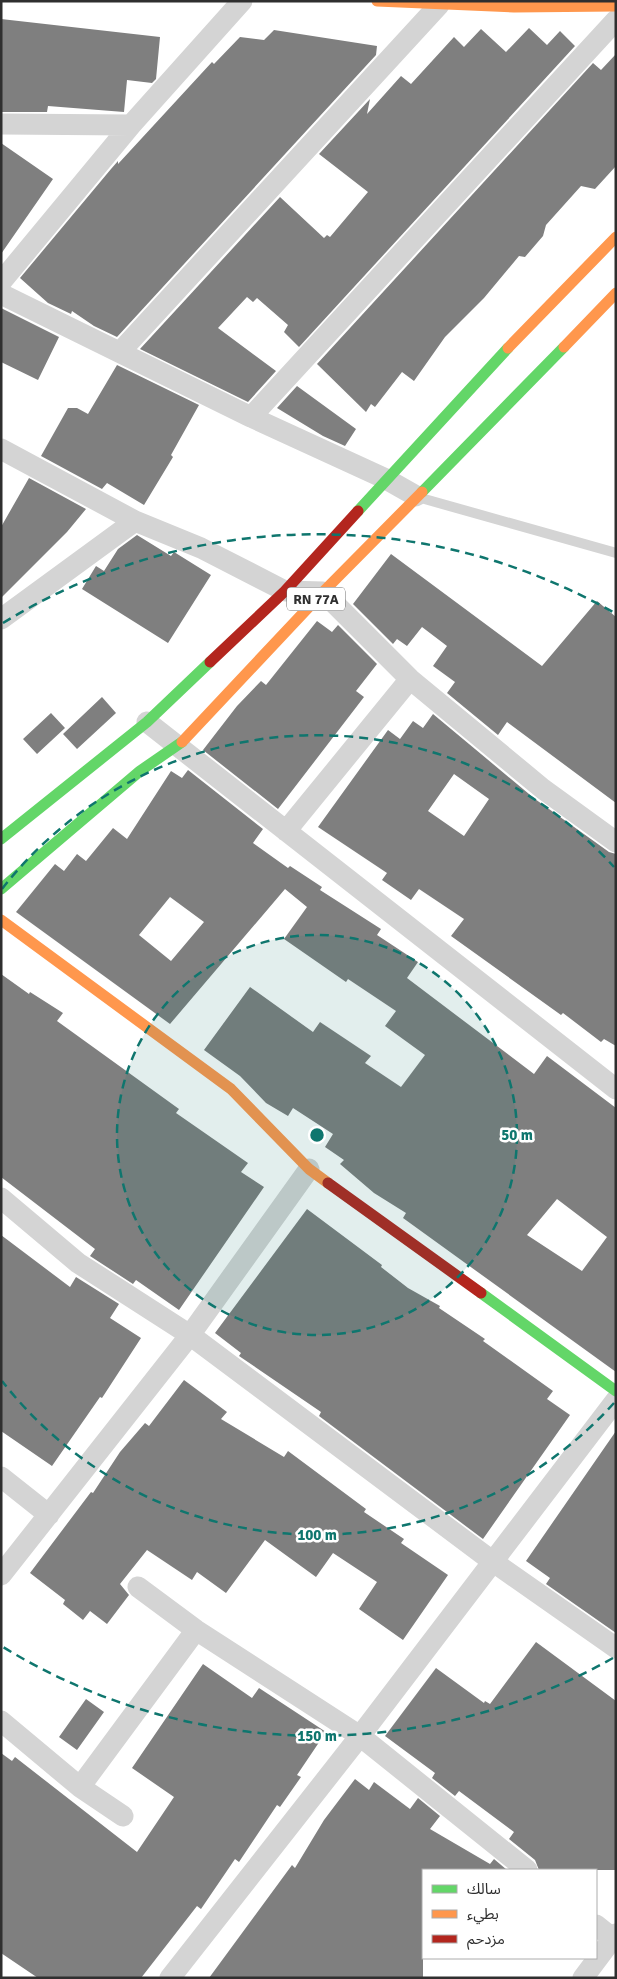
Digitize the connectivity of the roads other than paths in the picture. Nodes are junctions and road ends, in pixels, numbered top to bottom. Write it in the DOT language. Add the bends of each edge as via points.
graph roads {
  1 [pos="242,1"];
  2 [pos="377,1"];
  3 [pos="439,5"];
  4 [pos="616,6"];
  5 [pos="616,20"];
  6 [pos="1,124"];
  7 [pos="131,125"];
  8 [pos="616,236"];
  9 [pos="1,282"];
  10 [pos="616,293"];
  11 [pos="1,294"];
  12 [pos="120,352"];
  13 [pos="251,417"];
  14 [pos="1,449"];
  15 [pos="386,479"];
  16 [pos="416,496"];
  17 [pos="135,521"];
  18 [pos="616,553"];
  19 [pos="285,591"];
  20 [pos="322,592"];
  21 [pos="1,619"];
  22 [pos="410,679"];
  23 [pos="147,722"];
  24 [pos="178,746"];
  25 [pos="286,831"];
  26 [pos="1,839"];
  27 [pos="616,842"];
  28 [pos="1,889"];
  29 [pos="1,920"];
  30 [pos="616,1089"];
  31 [pos="310,1169"];
  32 [pos="1,1198"];
  33 [pos="190,1335"];
  34 [pos="616,1391"];
  35 [pos="616,1400"];
  36 [pos="1,1477"];
  37 [pos="49,1515"];
  38 [pos="492,1561"];
  39 [pos="1,1574"];
  40 [pos="138,1587"];
  41 [pos="196,1630"];
  42 [pos="616,1648"];
  43 [pos="1,1721"];
  44 [pos="360,1736"];
  45 [pos="80,1787"];
  46 [pos="123,1816"];
  47 [pos="526,1869"];
  48 [pos="597,1926"];
  49 [pos="615,1938"];
  50 [pos="170,1978"];
  51 [pos="583,1978"];
  1 -- 7 [label="street"];
  2 -- 3 [label="main road"];
  3 -- 4 [label="main road"];
  3 -- 12 [label="street"];
  5 -- 13 [label="street"];
  6 -- 7 [label="street"];
  7 -- 9 [label="street"];
  8 -- 15 [label="main road"];
  10 -- 16 [label="main road, RN 77A"];
  11 -- 12 [label="street"];
  12 -- 13 [label="street"];
  13 -- 15 [label="street"];
  14 -- 17 [label="street"];
  15 -- 16 [label="street"];
  15 -- 19 [label="main road"];
  16 -- 18 [label="lane"];
  16 -- 20 [label="main road, RN 77A"];
  17 -- 19 [label="street" via="202,548"];
  17 -- 21 [label="street"];
  19 -- 20 [label="street"];
  19 -- 23 [label="main road"];
  20 -- 22 [label="street"];
  20 -- 24 [label="main road, RN 77A"];
  22 -- 25 [label="street"];
  22 -- 27 [label="street" via="543,789"];
  23 -- 24 [label="street"];
  23 -- 26 [label="main road"];
  24 -- 25 [label="street"];
  24 -- 28 [label="main road, RN 77A" via="140,771"];
  25 -- 30 [label="street"];
  29 -- 31 [label="main road" via="231,1089"];
  31 -- 33 [label="street"];
  31 -- 34 [label="main road"];
  32 -- 33 [label="street" via="78,1263"];
  33 -- 37 [label="street"];
  33 -- 38 [label="street"];
  35 -- 38 [label="street"];
  36 -- 37 [label="street"];
  37 -- 39 [label="street"];
  38 -- 42 [label="street"];
  38 -- 44 [label="street"];
  40 -- 41 [label="street"];
  41 -- 44 [label="street"];
  41 -- 45 [label="street"];
  43 -- 45 [label="street"];
  44 -- 47 [label="street"];
  44 -- 50 [label="street"];
  45 -- 46 [label="street"];
  48 -- 49 [label="street"];
  49 -- 51 [label="street"];
}
